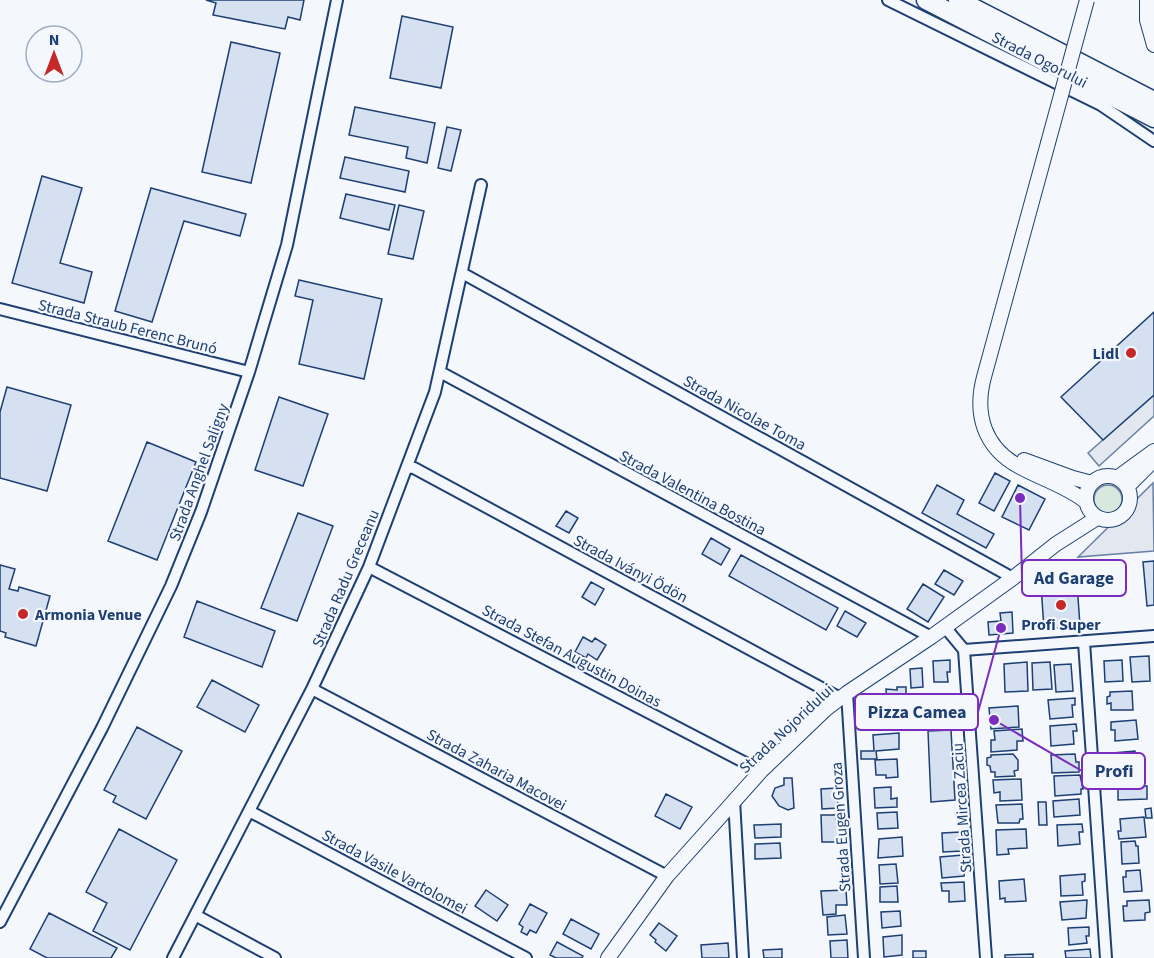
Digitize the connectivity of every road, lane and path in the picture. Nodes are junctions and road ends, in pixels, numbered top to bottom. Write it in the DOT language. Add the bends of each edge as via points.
graph roads {
  1 [pos="337,0"];
  2 [pos="888,0"];
  3 [pos="926,0"];
  4 [pos="958,0"];
  5 [pos="1087,0"];
  6 [pos="1147,0"];
  7 [pos="1154,45"];
  8 [pos="1154,101"];
  9 [pos="1154,118"];
  10 [pos="1154,141"];
  11 [pos="481,186"];
  12 [pos="462,273"];
  13 [pos="0,309"];
  14 [pos="249,372"];
  15 [pos="440,372"];
  16 [pos="1154,451"];
  17 [pos="1007,457"];
  18 [pos="1154,460"];
  19 [pos="407,467"];
  20 [pos="1092,483"];
  21 [pos="1122,483"];
  22 [pos="1090,509"];
  23 [pos="369,567"];
  24 [pos="1013,578"];
  25 [pos="945,627"];
  26 [pos="1154,636"];
  27 [pos="931,638"];
  28 [pos="1084,642"];
  29 [pos="964,650"];
  30 [pos="312,689"];
  31 [pos="844,695"];
  32 [pos="761,771"];
  33 [pos="734,800"];
  34 [pos="249,811"];
  35 [pos="667,876"];
  36 [pos="195,915"];
  37 [pos="0,922"];
  38 [pos="173,958"];
  39 [pos="275,958"];
  40 [pos="526,958"];
  41 [pos="608,958"];
  42 [pos="743,958"];
  43 [pos="864,958"];
  44 [pos="986,958"];
  45 [pos="1106,958"];
  1 -- 14 [label="street, Strada Anghel Saligny" via="287,246"];
  2 -- 10 [label="street" via="1101,105"];
  3 -- 9 [label="highway, Strada Ogorului"];
  4 -- 8 [label="highway, Strada Ogorului"];
  5 -- 17 [label="main road, bridge" via="981,389 982,422 992,442"];
  6 -- 7 [label="main road" via="1147,21"];
  11 -- 12 [label="street, Strada Radu Greceanu"];
  12 -- 15 [label="street, Strada Radu Greceanu"];
  12 -- 24 [label="street, Strada Nicolae Toma"];
  13 -- 14 [label="street, Strada Straub Ferenc Brunó"];
  14 -- 37 [label="street, Strada Anghel Saligny" via="171,586"];
  15 -- 19 [label="street, Strada Radu Greceanu"];
  15 -- 27 [label="street, Strada Valentina Bostina"];
  16 -- 21 [label="main road"];
  17 -- 20 [label="main road"];
  17 -- 22 [label="main road" via="1068,489"];
  18 -- 21 [label="main road"];
  19 -- 23 [label="street, Strada Radu Greceanu"];
  19 -- 31 [label="street, Strada Iványi Ödön"];
  20 -- 21 [label="main road" via="1104,476"];
  20 -- 22 [label="main road" via="1088,488"];
  21 -- 22 [label="main road" via="1130,501 1124,514 1111,520"];
  22 -- 24 [label="main road, Strada Nojoridului" via="1056,544"];
  23 -- 30 [label="street, Strada Radu Greceanu"];
  23 -- 32 [label="street, Strada Stefan Augustin Doinas"];
  24 -- 25 [label="main road, Strada Nojoridului"];
  25 -- 27 [label="main road, Strada Nojoridului"];
  25 -- 29 [label="street"];
  26 -- 28 [label="street"];
  27 -- 31 [label="main road, Strada Nojoridului"];
  28 -- 29 [label="street"];
  28 -- 45 [label="street"];
  29 -- 44 [label="street, Strada Mircea Zaciu"];
  30 -- 34 [label="street, Strada Radu Greceanu"];
  30 -- 35 [label="street, Strada Zaharia Macovei"];
  31 -- 32 [label="main road, Strada Nojoridului"];
  31 -- 43 [label="street, Strada Eugen Groza"];
  32 -- 33 [label="main road, Strada Nojoridului"];
  33 -- 35 [label="main road, Strada Nojoridului"];
  33 -- 42 [label="street"];
  34 -- 36 [label="street, Strada Radu Greceanu"];
  34 -- 40 [label="street, Strada Vasile Vartolomei"];
  35 -- 41 [label="main road, Strada Nojoridului"];
  36 -- 38 [label="street, Strada Radu Greceanu"];
  36 -- 39 [label="street"];
}
